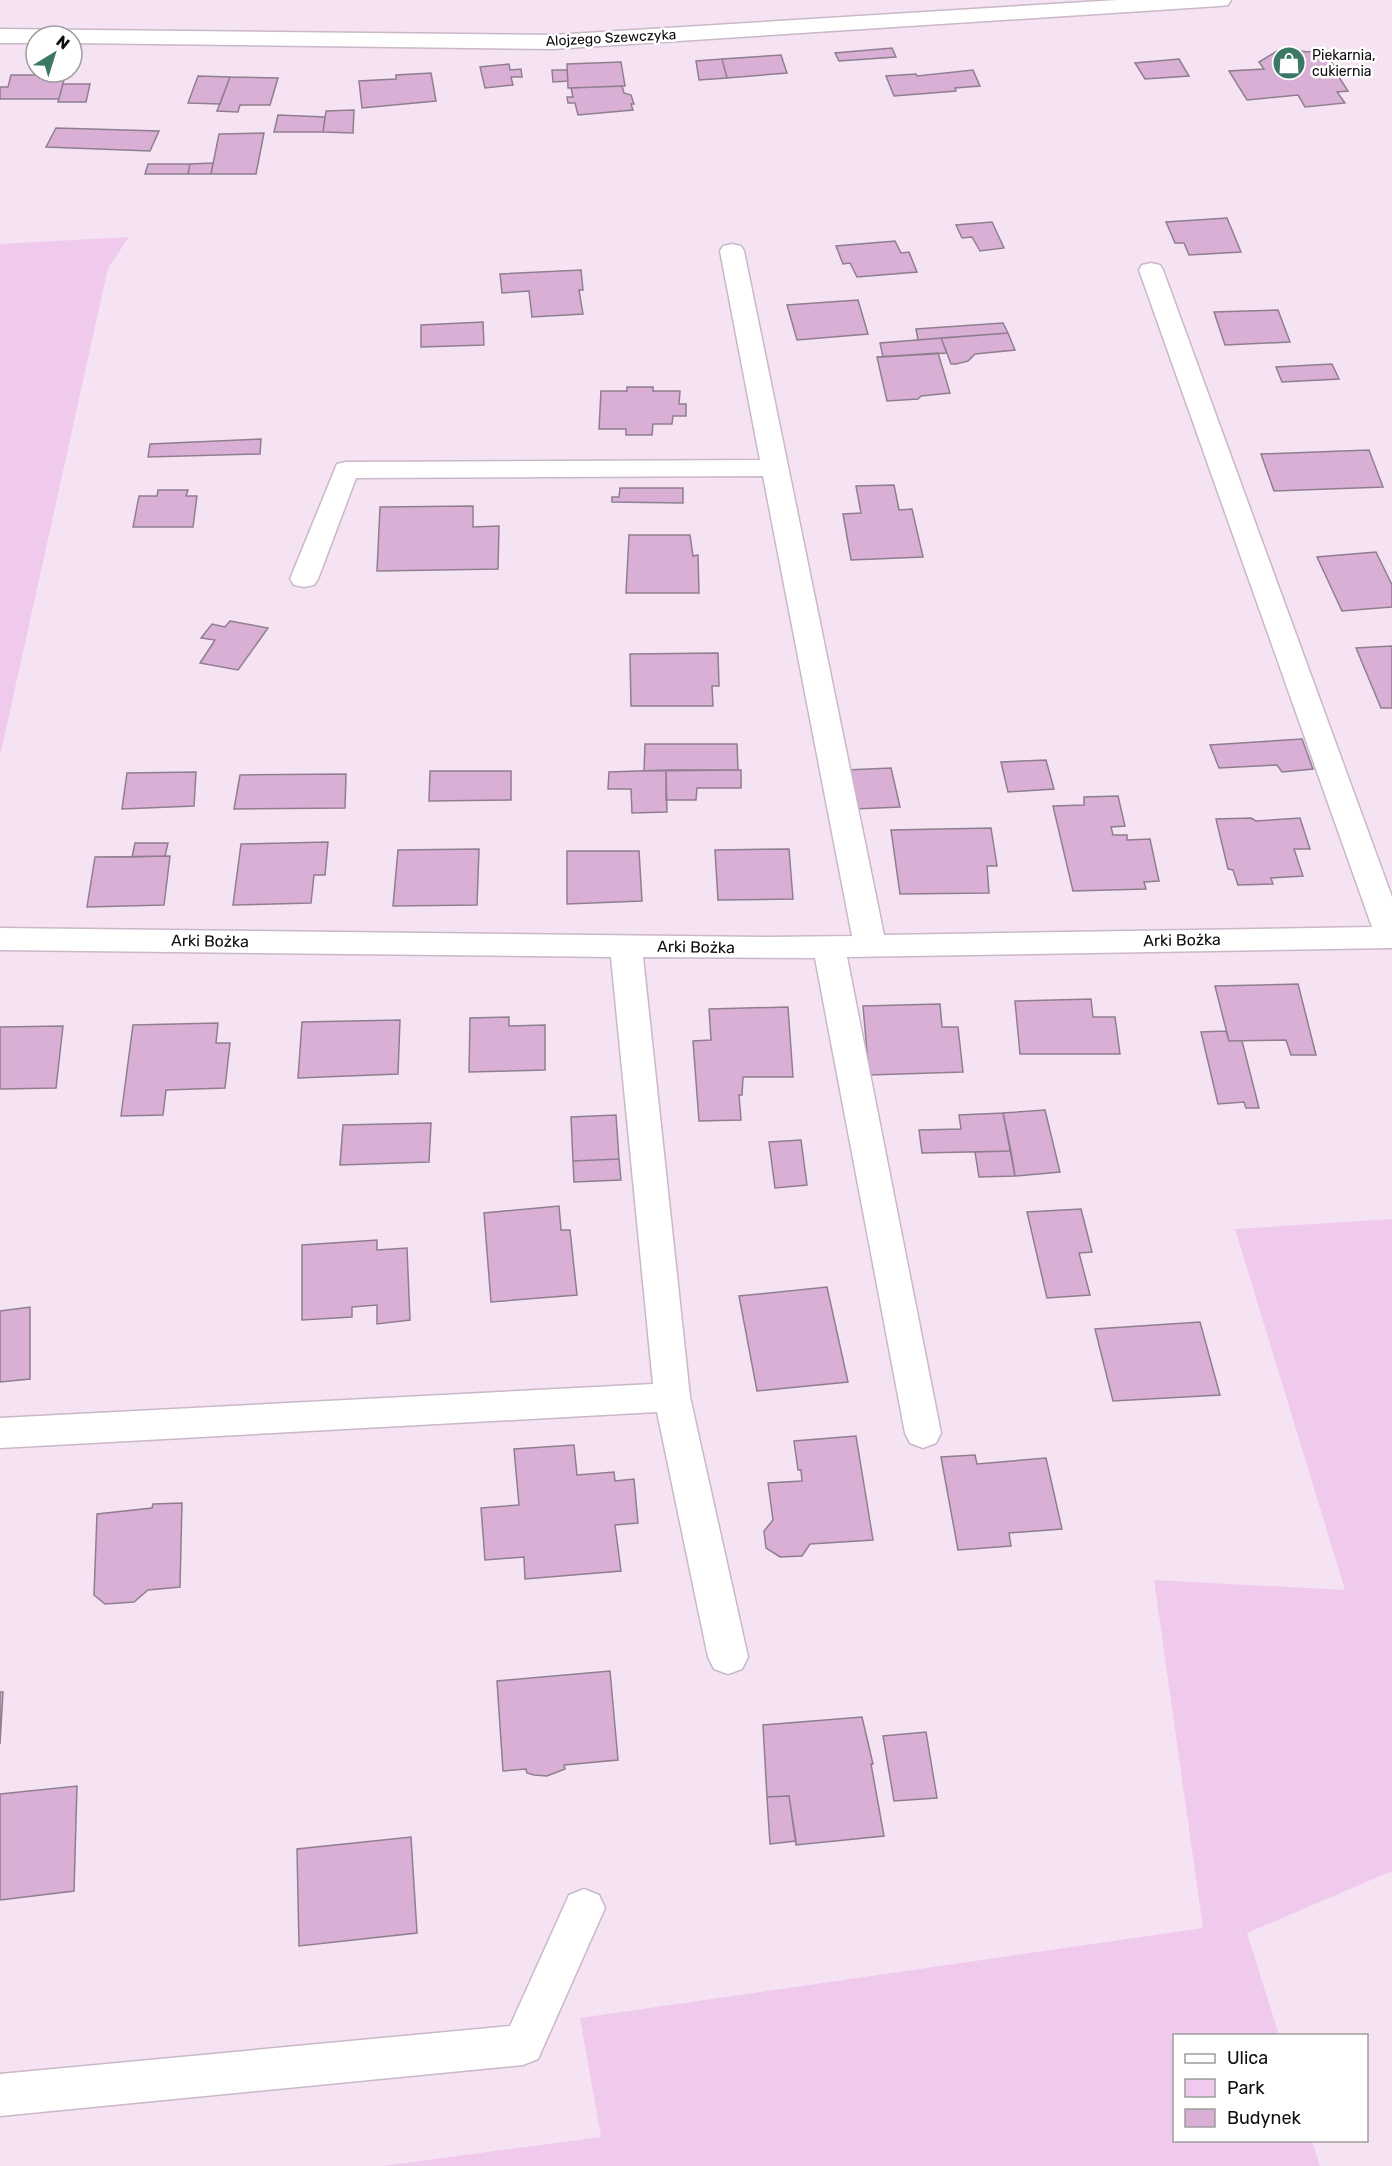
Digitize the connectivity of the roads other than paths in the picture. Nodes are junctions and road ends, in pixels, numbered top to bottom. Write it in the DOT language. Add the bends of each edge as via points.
graph roads {
  1 [pos="1220,0"];
  2 [pos="0,36"];
  3 [pos="732,250"];
  4 [pos="1151,270"];
  5 [pos="775,468"];
  6 [pos="304,579"];
  7 [pos="1392,937"];
  8 [pos="0,939"];
  9 [pos="626,946"];
  10 [pos="829,946"];
  11 [pos="870,946"];
  12 [pos="672,1396"];
  13 [pos="0,1433"];
  14 [pos="923,1433"];
  15 [pos="728,1657"];
  16 [pos="584,1908"];
  17 [pos="0,2095"];
  1 -- 2 [label="street, Alojzego Szewczyka" via="553,42"];
  3 -- 5 [label="street"];
  4 -- 7 [label="street"];
  5 -- 6 [label="street" via="346,470"];
  5 -- 11 [label="street"];
  7 -- 11 [label="street, Arki Bożka"];
  8 -- 9 [label="street, Arki Bożka"];
  9 -- 10 [label="street, Arki Bożka"];
  9 -- 12 [label="street"];
  10 -- 11 [label="street, Arki Bożka"];
  10 -- 14 [label="street"];
  12 -- 13 [label="street"];
  12 -- 15 [label="street"];
  16 -- 17 [label="street" via="523,2045"];
}
